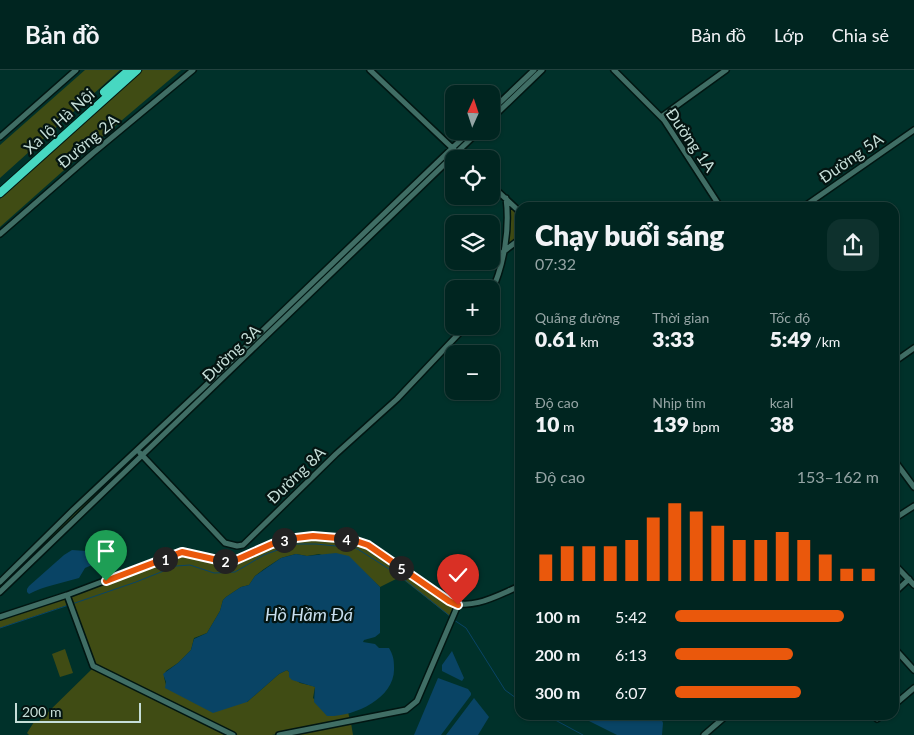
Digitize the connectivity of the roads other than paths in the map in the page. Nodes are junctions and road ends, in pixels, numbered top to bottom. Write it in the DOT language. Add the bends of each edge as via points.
graph roads {
  1 [pos="76,70"];
  2 [pos="129,70"];
  3 [pos="137,70"];
  4 [pos="193,70"];
  5 [pos="370,70"];
  6 [pos="534,70"];
  7 [pos="542,70"];
  8 [pos="614,70"];
  9 [pos="726,70"];
  10 [pos="500,102"];
  11 [pos="500,110"];
  12 [pos="661,117"];
  13 [pos="914,130"];
  14 [pos="0,138"];
  15 [pos="463,140"];
  16 [pos="468,140"];
  17 [pos="456,149"];
  18 [pos="0,186"];
  19 [pos="0,193"];
  20 [pos="500,193"];
  21 [pos="506,198"];
  22 [pos="718,202"];
  23 [pos="811,202"];
  24 [pos="515,207"];
  25 [pos="0,234"];
  26 [pos="515,243"];
  27 [pos="503,252"];
  28 [pos="496,280"];
  29 [pos="457,335"];
  30 [pos="914,348"];
  31 [pos="899,358"];
  32 [pos="137,450"];
  33 [pos="142,455"];
  34 [pos="899,467"];
  35 [pos="914,488"];
  36 [pos="914,506"];
  37 [pos="899,516"];
  38 [pos="899,569"];
  39 [pos="909,580"];
  40 [pos="0,582"];
  41 [pos="914,585"];
  42 [pos="515,588"];
  43 [pos="899,589"];
  44 [pos="0,592"];
  45 [pos="67,597"];
  46 [pos="458,605"];
  47 [pos="0,617"];
  48 [pos="899,654"];
  49 [pos="914,670"];
  50 [pos="914,688"];
  51 [pos="899,702"];
  52 [pos="721,720"];
  53 [pos="233,735"];
  54 [pos="280,735"];
  55 [pos="704,735"];
  1 -- 14 [label="street"];
  2 -- 18 [label="highway, Xa lộ Hà Nội"];
  3 -- 19 [label="highway, Xa lộ Hà Nội"];
  4 -- 25 [label="street, Đường 2A"];
  5 -- 17 [label="street"];
  6 -- 10 [label="street"];
  7 -- 11 [label="street"];
  8 -- 12 [label="street, Đường 1A"];
  9 -- 12 [label="street"];
  12 -- 22 [label="street, Đường 1A"];
  13 -- 23 [label="street, Đường 5A"];
  15 -- 17 [label="street, Đường 3A"];
  16 -- 17 [label="street, Đường 3A"];
  17 -- 32 [label="street, Đường 3A"];
  17 -- 33 [label="street, Đường 3A"];
  20 -- 21 [label="street"];
  21 -- 24 [label="street"];
  21 -- 27 [label="street" via="508,222"];
  26 -- 27 [label="street"];
  27 -- 28 [label="street"];
  29 -- 33 [label="street, Đường 8A" via="397,398 243,544 225,543"];
  30 -- 31 [label="street"];
  32 -- 33 [label="street, Đường 8A"];
  32 -- 40 [label="street, Đường 3A"];
  33 -- 44 [label="street, Đường 3A"];
  34 -- 35 [label="street"];
  36 -- 37 [label="street"];
  38 -- 39 [label="street"];
  39 -- 41 [label="street"];
  39 -- 43 [label="street"];
  42 -- 46 [label="street" via="473,604"];
  45 -- 46 [label="street" via="182,552 222,561 236,560 280,541 313,536 350,539 368,545"];
  45 -- 47 [label="street"];
  45 -- 53 [label="street" via="93,666"];
  46 -- 54 [label="street" via="416,701 406,710"];
  48 -- 49 [label="street"];
  50 -- 51 [label="street"];
  52 -- 55 [label="street"];
}
